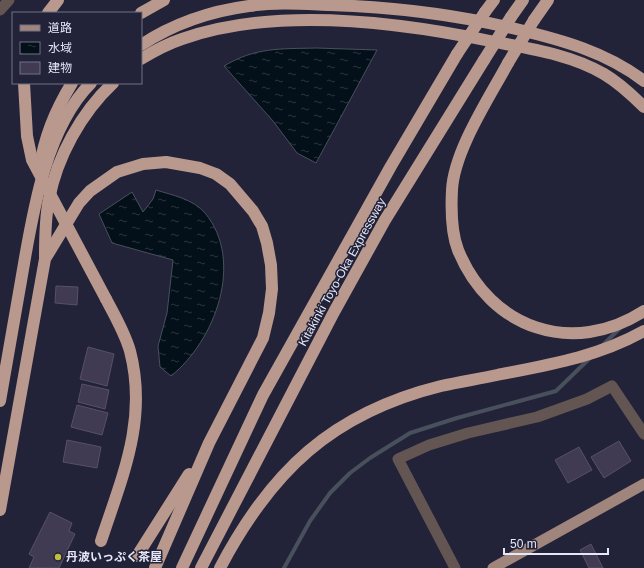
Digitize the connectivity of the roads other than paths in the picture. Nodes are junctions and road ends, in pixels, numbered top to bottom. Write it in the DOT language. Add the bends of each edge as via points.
graph roads {
  1 [pos="9,0"];
  2 [pos="58,0"];
  3 [pos="164,0"];
  4 [pos="494,0"];
  5 [pos="523,0"];
  6 [pos="548,0"];
  7 [pos="0,10"];
  8 [pos="49,12"];
  9 [pos="142,12"];
  10 [pos="142,44"];
  11 [pos="142,59"];
  12 [pos="644,81"];
  13 [pos="24,84"];
  14 [pos="71,84"];
  15 [pos="90,84"];
  16 [pos="112,84"];
  17 [pos="644,107"];
  18 [pos="35,198"];
  19 [pos="45,259"];
  20 [pos="644,310"];
  21 [pos="644,331"];
  22 [pos="0,401"];
  23 [pos="644,434"];
  24 [pos="209,442"];
  25 [pos="644,484"];
  26 [pos="0,510"];
  27 [pos="101,541"];
  28 [pos="137,556"];
  29 [pos="155,568"];
  30 [pos="182,568"];
  31 [pos="202,568"];
  32 [pos="220,568"];
  33 [pos="455,568"];
  34 [pos="493,568"];
  1 -- 7 [label="street"];
  2 -- 8 [label="highway"];
  3 -- 9 [label="highway"];
  4 -- 30 [label="highway, Kitakinki Toyo-Oka Expressway, bridge" via="457,54 263,395"];
  5 -- 31 [label="highway, Kitakinki Toyo-Oka Expressway, bridge" via="385,220 334,312"];
  6 -- 20 [label="highway, bridge" via="508,64 463,148 452,188 453,227 458,249 479,286 496,304 531,325 552,332 572,335 594,333 614,327"];
  10 -- 12 [label="highway" via="175,26 210,14 247,6 276,3 378,6 466,17 558,39 611,59"];
  11 -- 17 [label="highway" via="182,39 252,24 320,20 388,24 436,30 546,52 578,62 604,74 627,90"];
  13 -- 27 [label="highway, bridge" via="27,136 32,160 119,324 130,350 136,382 137,411 130,454"];
  14 -- 18 [label="highway" via="59,104 49,131"];
  15 -- 18 [label="highway" via="73,106 58,133"];
  16 -- 19 [label="highway" via="88,111 62,158 49,199"];
  18 -- 22 [label="highway"];
  19 -- 24 [label="highway" via="79,203 90,191 117,172 143,164 181,164 216,174 243,196 262,226 267,243 272,289 269,313 263,338"];
  19 -- 26 [label="highway"];
  21 -- 32 [label="highway" via="602,351 572,360 440,387 375,409 346,424 323,439 281,476 258,506"];
  23 -- 33 [label="street" via="612,386 587,399 536,417 468,433 429,445 398,459"];
  24 -- 28 [label="highway"];
  24 -- 29 [label="highway"];
  25 -- 34 [label="main road"];
}
